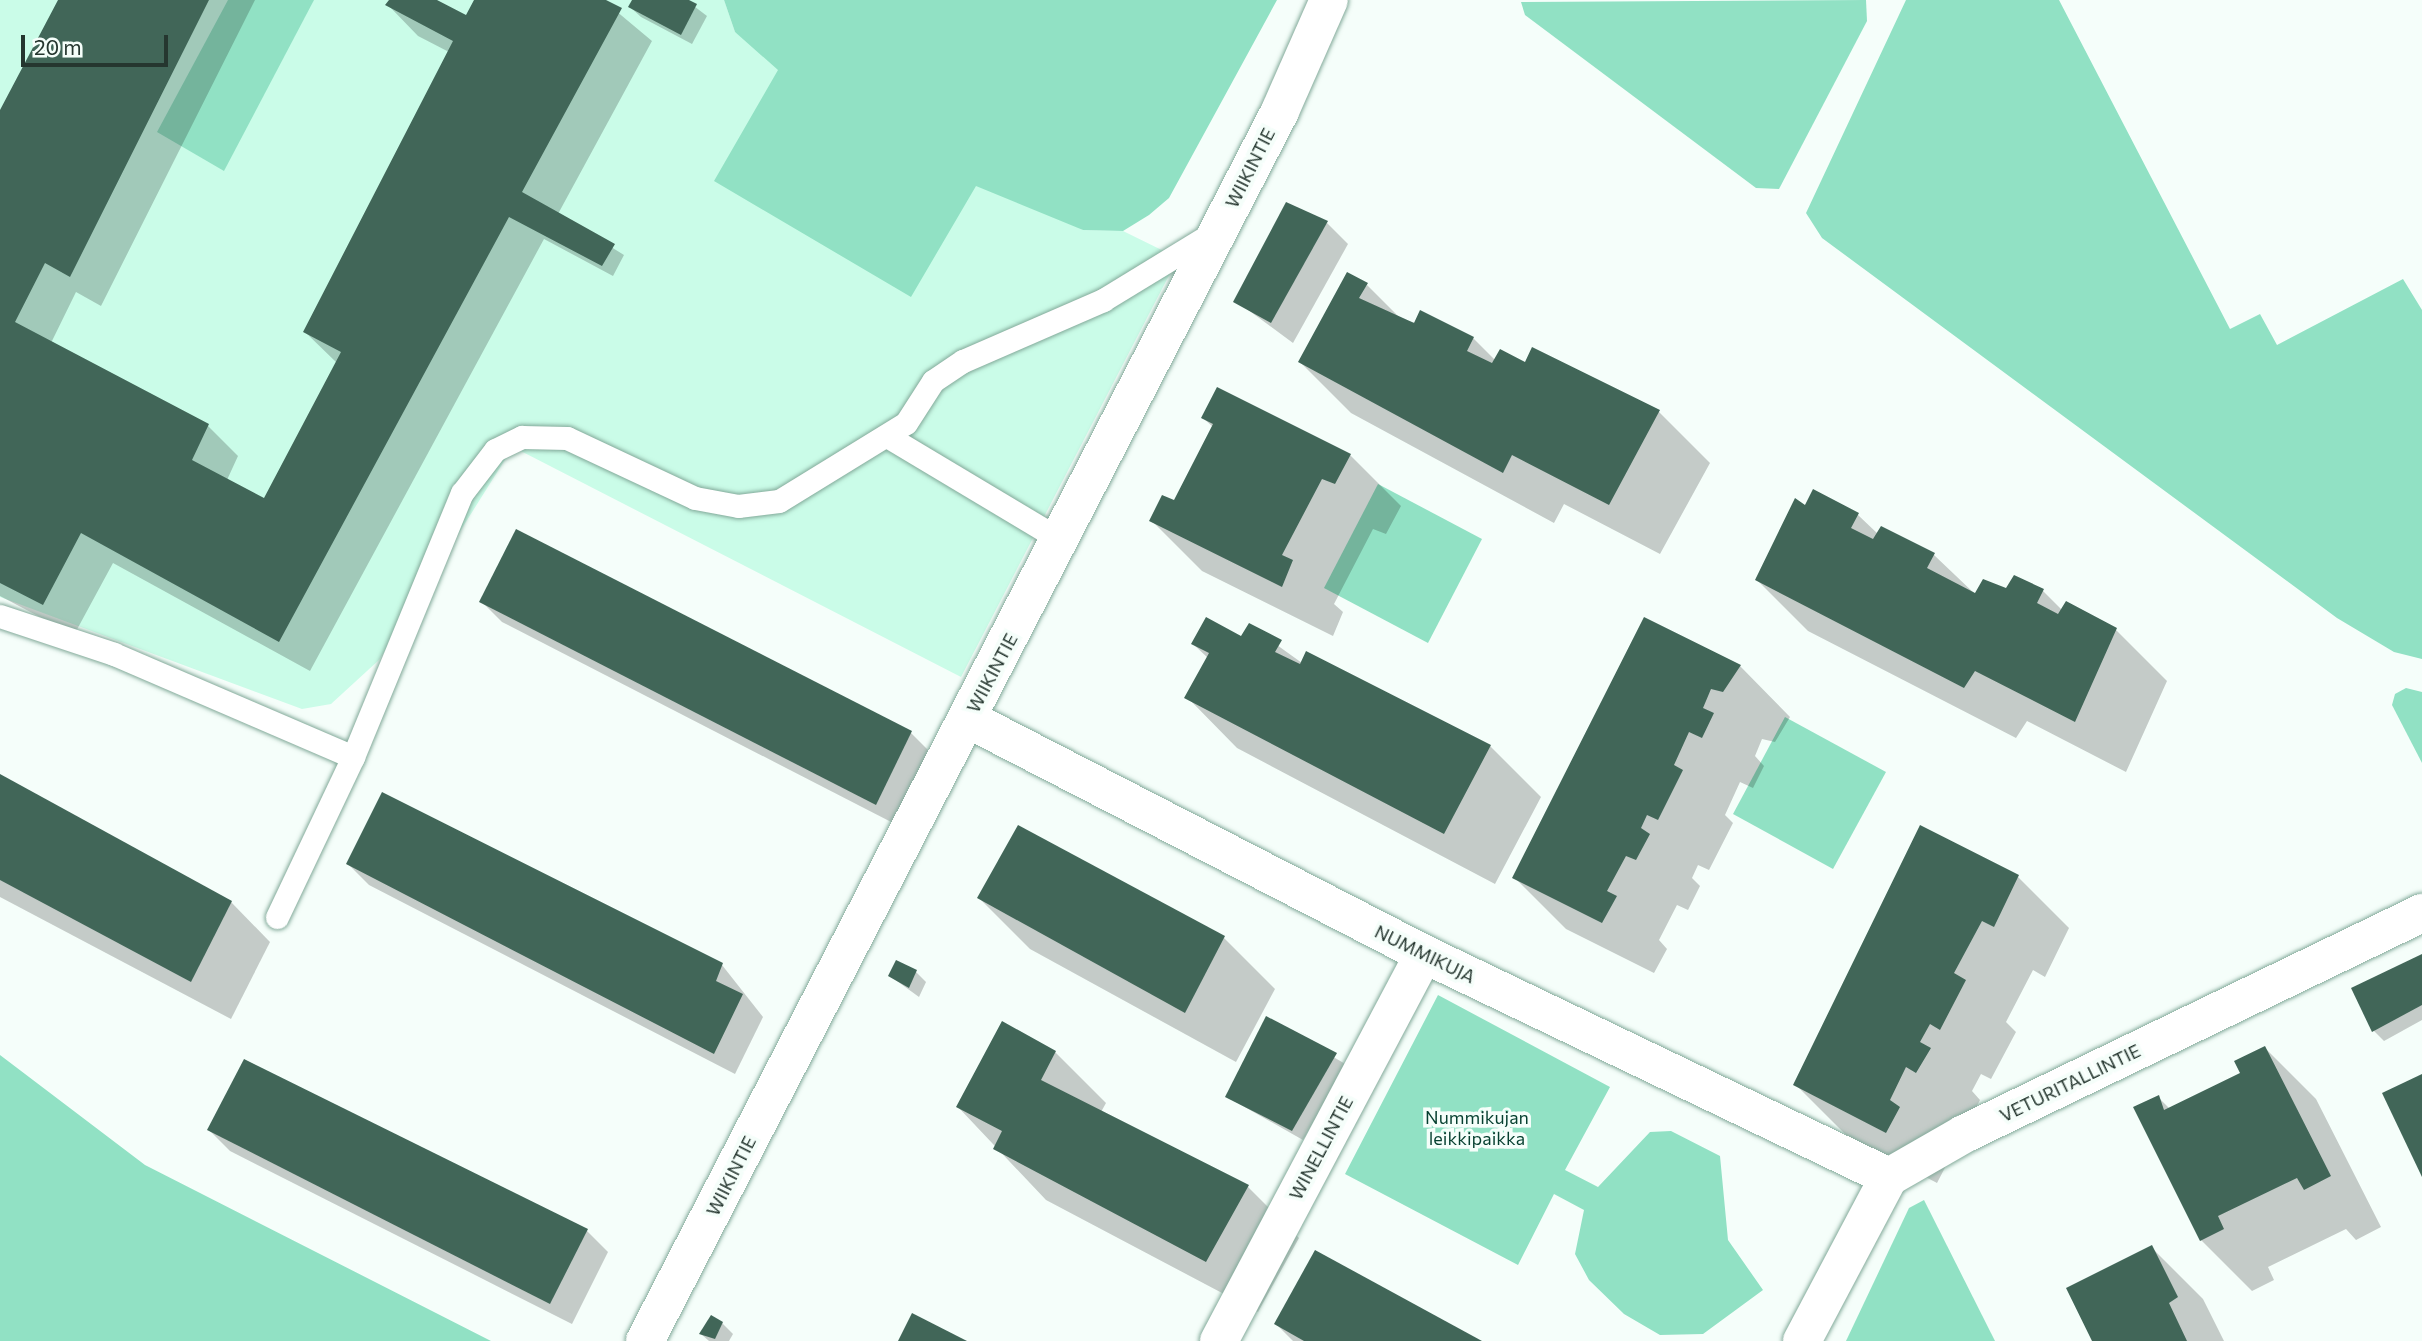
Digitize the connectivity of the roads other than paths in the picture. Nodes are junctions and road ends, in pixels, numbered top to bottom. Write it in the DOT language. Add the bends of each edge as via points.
graph roads {
  1 [pos="1329,0"];
  2 [pos="1219,229"];
  3 [pos="887,436"];
  4 [pos="1061,540"];
  5 [pos="0,616"];
  6 [pos="968,719"];
  7 [pos="353,757"];
  8 [pos="2422,913"];
  9 [pos="277,917"];
  10 [pos="1424,954"];
  11 [pos="1889,1177"];
  12 [pos="645,1341"];
  13 [pos="1219,1341"];
  14 [pos="1802,1341"];
  1 -- 2 [label="street, WIIKINTIE"];
  2 -- 3 [label="lane" via="1103,300 1002,340 953,368 933,381 906,423"];
  2 -- 4 [label="street, WIIKINTIE"];
  3 -- 4 [label="lane"];
  3 -- 7 [label="lane" via="779,501 737,506 695,498 566,438 522,437 495,450 462,493"];
  4 -- 6 [label="street, WIIKINTIE"];
  5 -- 7 [label="lane" via="114,654"];
  6 -- 10 [label="street, NUMMIKUJA"];
  6 -- 12 [label="street, WIIKINTIE"];
  7 -- 9 [label="lane"];
  8 -- 11 [label="street, VETURITALLINTIE" via="1964,1134"];
  10 -- 11 [label="street, NUMMIKUJA"];
  10 -- 13 [label="street, WINELLINTIE"];
  11 -- 14 [label="street"];
}
